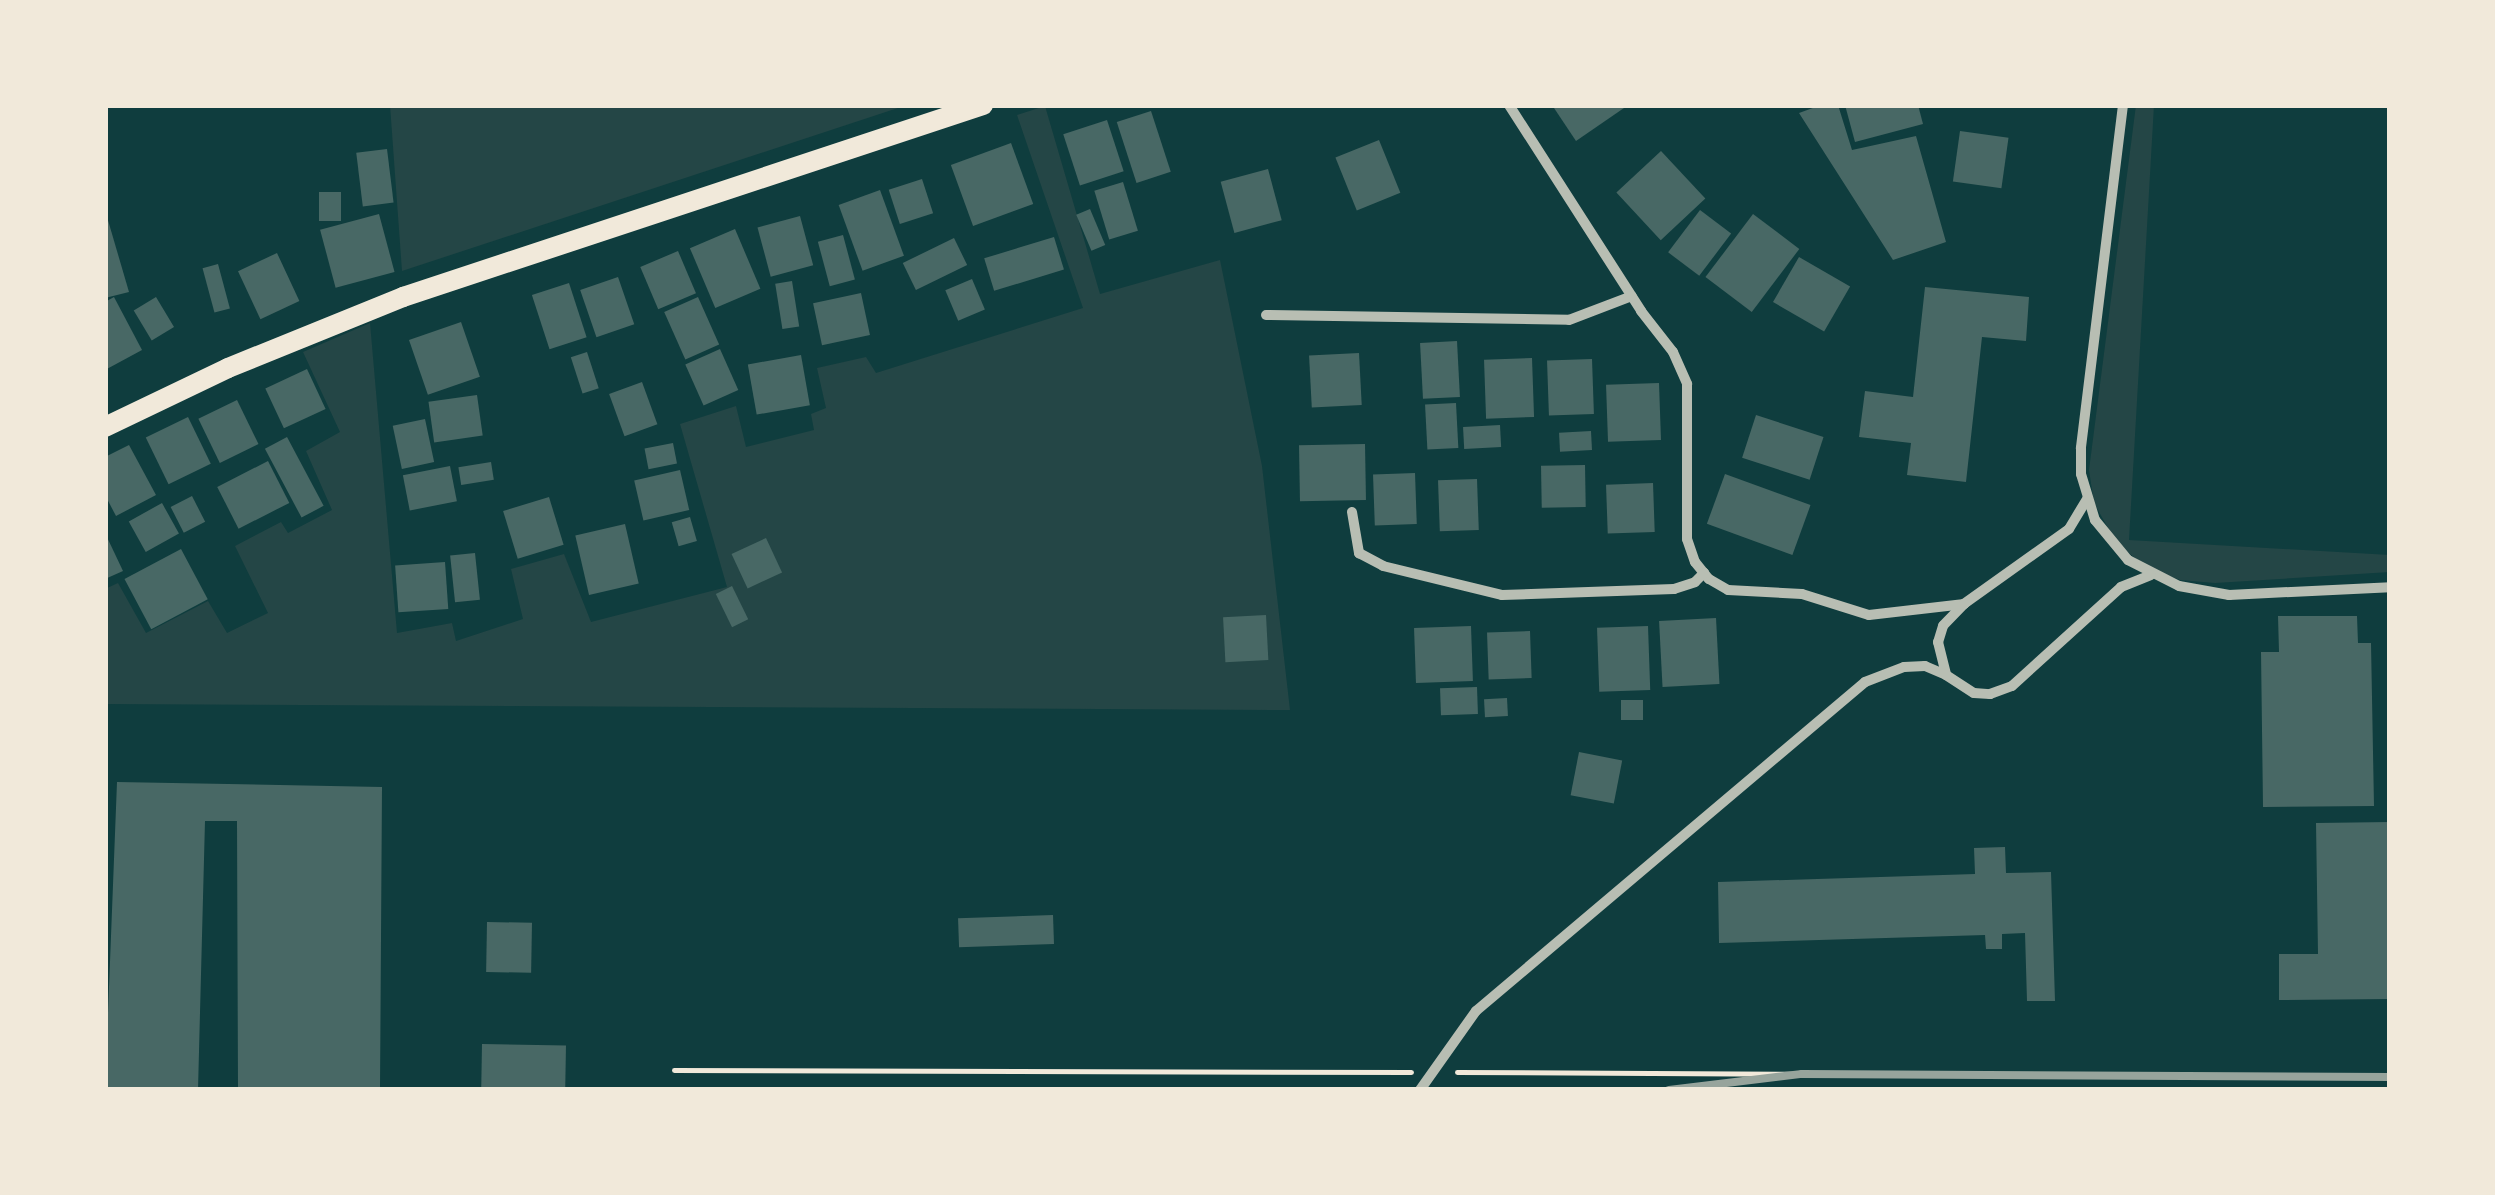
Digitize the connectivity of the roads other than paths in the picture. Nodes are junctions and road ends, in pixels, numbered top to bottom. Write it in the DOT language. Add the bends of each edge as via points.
graph roads {
  1 [pos="984,105"];
  2 [pos="1509,105"];
  3 [pos="2123,105"];
  4 [pos="1632,296"];
  5 [pos="1266,314"];
  6 [pos="105,427"];
  7 [pos="2086,499"];
  8 [pos="1352,512"];
  9 [pos="1704,573"];
  10 [pos="2151,575"];
  11 [pos="2390,587"];
  12 [pos="1964,604"];
  13 [pos="1946,674"];
  14 [pos="1420,1090"];
  1 -- 6 [label="main road" via="402,297"];
  2 -- 4 [label="street"];
  3 -- 7 [label="street" via="2081,448"];
  4 -- 5 [label="street" via="1569,320"];
  4 -- 9 [label="street" via="1674,352 1687,384 1687,540"];
  7 -- 10 [label="street" via="2110,543"];
  7 -- 12 [label="street" via="2069,530"];
  8 -- 9 [label="street" via="1359,553 1384,566 1502,596 1674,589"];
  9 -- 12 [label="street" via="1728,590 1802,594 1869,614"];
  10 -- 11 [label="street" via="2229,594"];
  10 -- 13 [label="street" via="2122,586 2012,686 1974,693"];
  12 -- 13 [label="street" via="1938,642"];
  13 -- 14 [label="street" via="1904,667 1865,682 1476,1011"];
}
